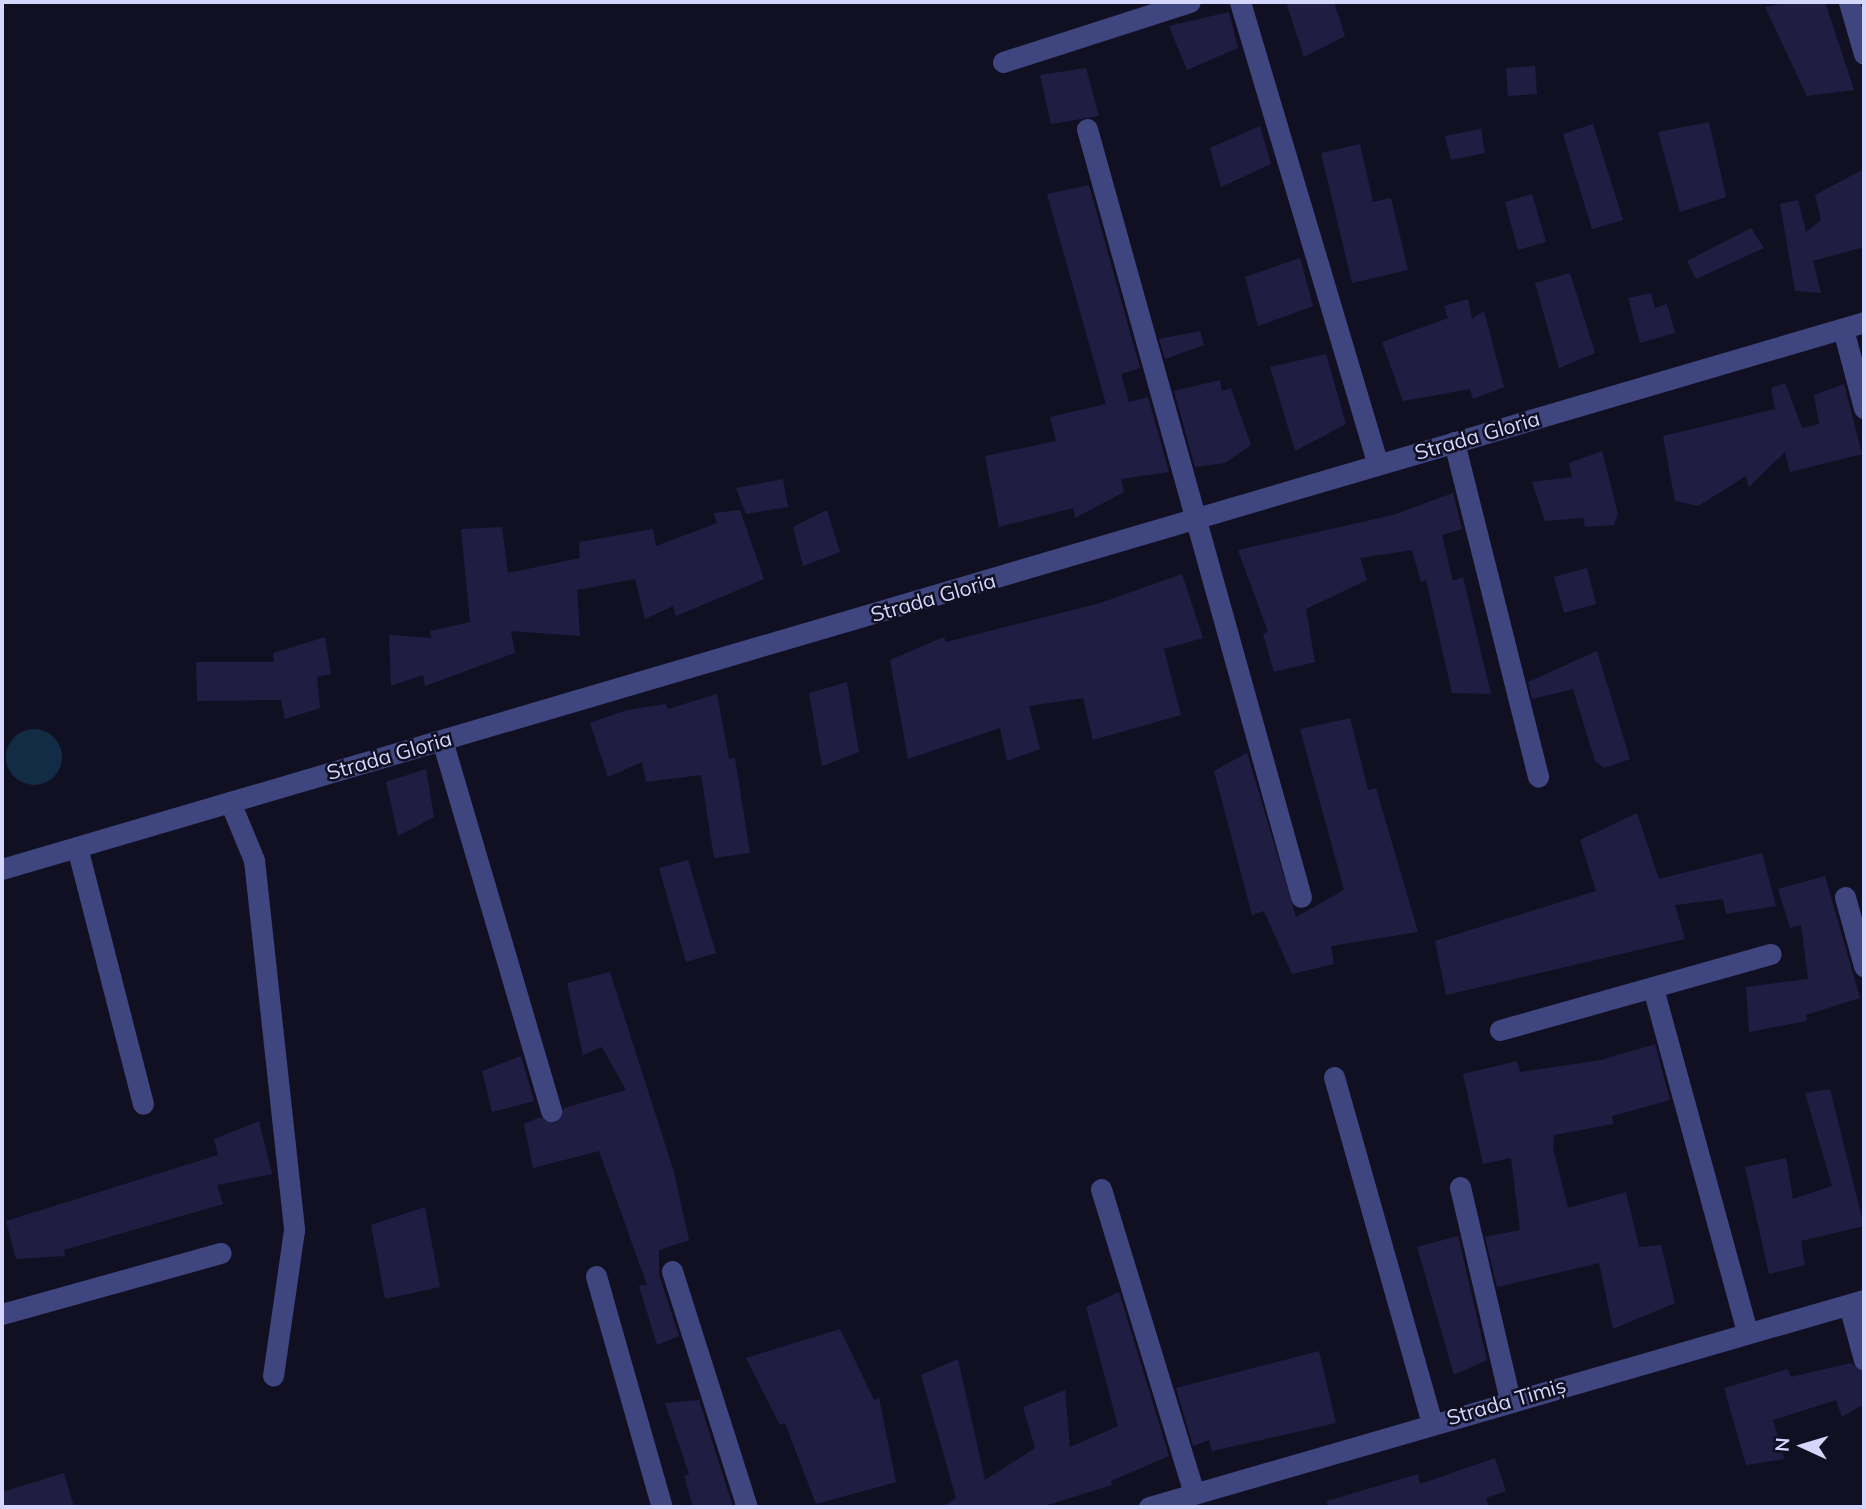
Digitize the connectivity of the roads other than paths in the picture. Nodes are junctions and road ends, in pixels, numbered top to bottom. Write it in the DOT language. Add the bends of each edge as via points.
graph roads {
  1 [pos="1189,2"];
  2 [pos="1240,2"];
  3 [pos="1849,2"];
  4 [pos="1864,54"];
  5 [pos="1003,62"];
  6 [pos="1087,129"];
  7 [pos="1864,322"];
  8 [pos="1843,329"];
  9 [pos="1864,408"];
  10 [pos="1454,442"];
  11 [pos="1377,463"];
  12 [pos="1197,520"];
  13 [pos="442,740"];
  14 [pos="1538,777"];
  15 [pos="230,802"];
  16 [pos="77,847"];
  17 [pos="2,869"];
  18 [pos="1301,897"];
  19 [pos="1845,897"];
  20 [pos="1771,954"];
  21 [pos="1864,966"];
  22 [pos="1653,988"];
  23 [pos="1500,1031"];
  24 [pos="1334,1077"];
  25 [pos="144,1104"];
  26 [pos="551,1111"];
  27 [pos="1460,1187"];
  28 [pos="1101,1189"];
  29 [pos="221,1253"];
  30 [pos="672,1270"];
  31 [pos="596,1276"];
  32 [pos="1856,1303"];
  33 [pos="2,1314"];
  34 [pos="1747,1331"];
  35 [pos="1864,1360"];
  36 [pos="273,1375"];
  37 [pos="1510,1400"];
  38 [pos="1432,1423"];
  39 [pos="1194,1493"];
  40 [pos="662,1507"];
  41 [pos="747,1507"];
  42 [pos="1149,1507"];
  1 -- 5 [label="street"];
  2 -- 11 [label="street"];
  3 -- 4 [label="street"];
  6 -- 12 [label="street"];
  7 -- 8 [label="street, Strada Gloria"];
  8 -- 9 [label="street"];
  8 -- 10 [label="street, Strada Gloria"];
  10 -- 11 [label="street, Strada Gloria"];
  10 -- 14 [label="street"];
  11 -- 12 [label="street, Strada Gloria"];
  12 -- 13 [label="street, Strada Gloria"];
  12 -- 18 [label="street"];
  13 -- 15 [label="street, Strada Gloria"];
  13 -- 26 [label="street"];
  15 -- 16 [label="street, Strada Gloria"];
  15 -- 36 [label="street" via="254,860 293,1230"];
  16 -- 17 [label="street, Strada Gloria"];
  16 -- 25 [label="street"];
  19 -- 21 [label="street"];
  20 -- 22 [label="street"];
  22 -- 23 [label="street"];
  22 -- 34 [label="street"];
  24 -- 38 [label="street"];
  27 -- 37 [label="street"];
  28 -- 39 [label="street"];
  29 -- 33 [label="street"];
  30 -- 41 [label="street"];
  31 -- 40 [label="street"];
  32 -- 34 [label="street, Strada Timiș"];
  32 -- 35 [label="street"];
  34 -- 37 [label="street, Strada Timiș"];
  37 -- 38 [label="street, Strada Timiș"];
  38 -- 39 [label="street, Strada Timiș"];
  39 -- 42 [label="street, Strada Timiș"];
}
